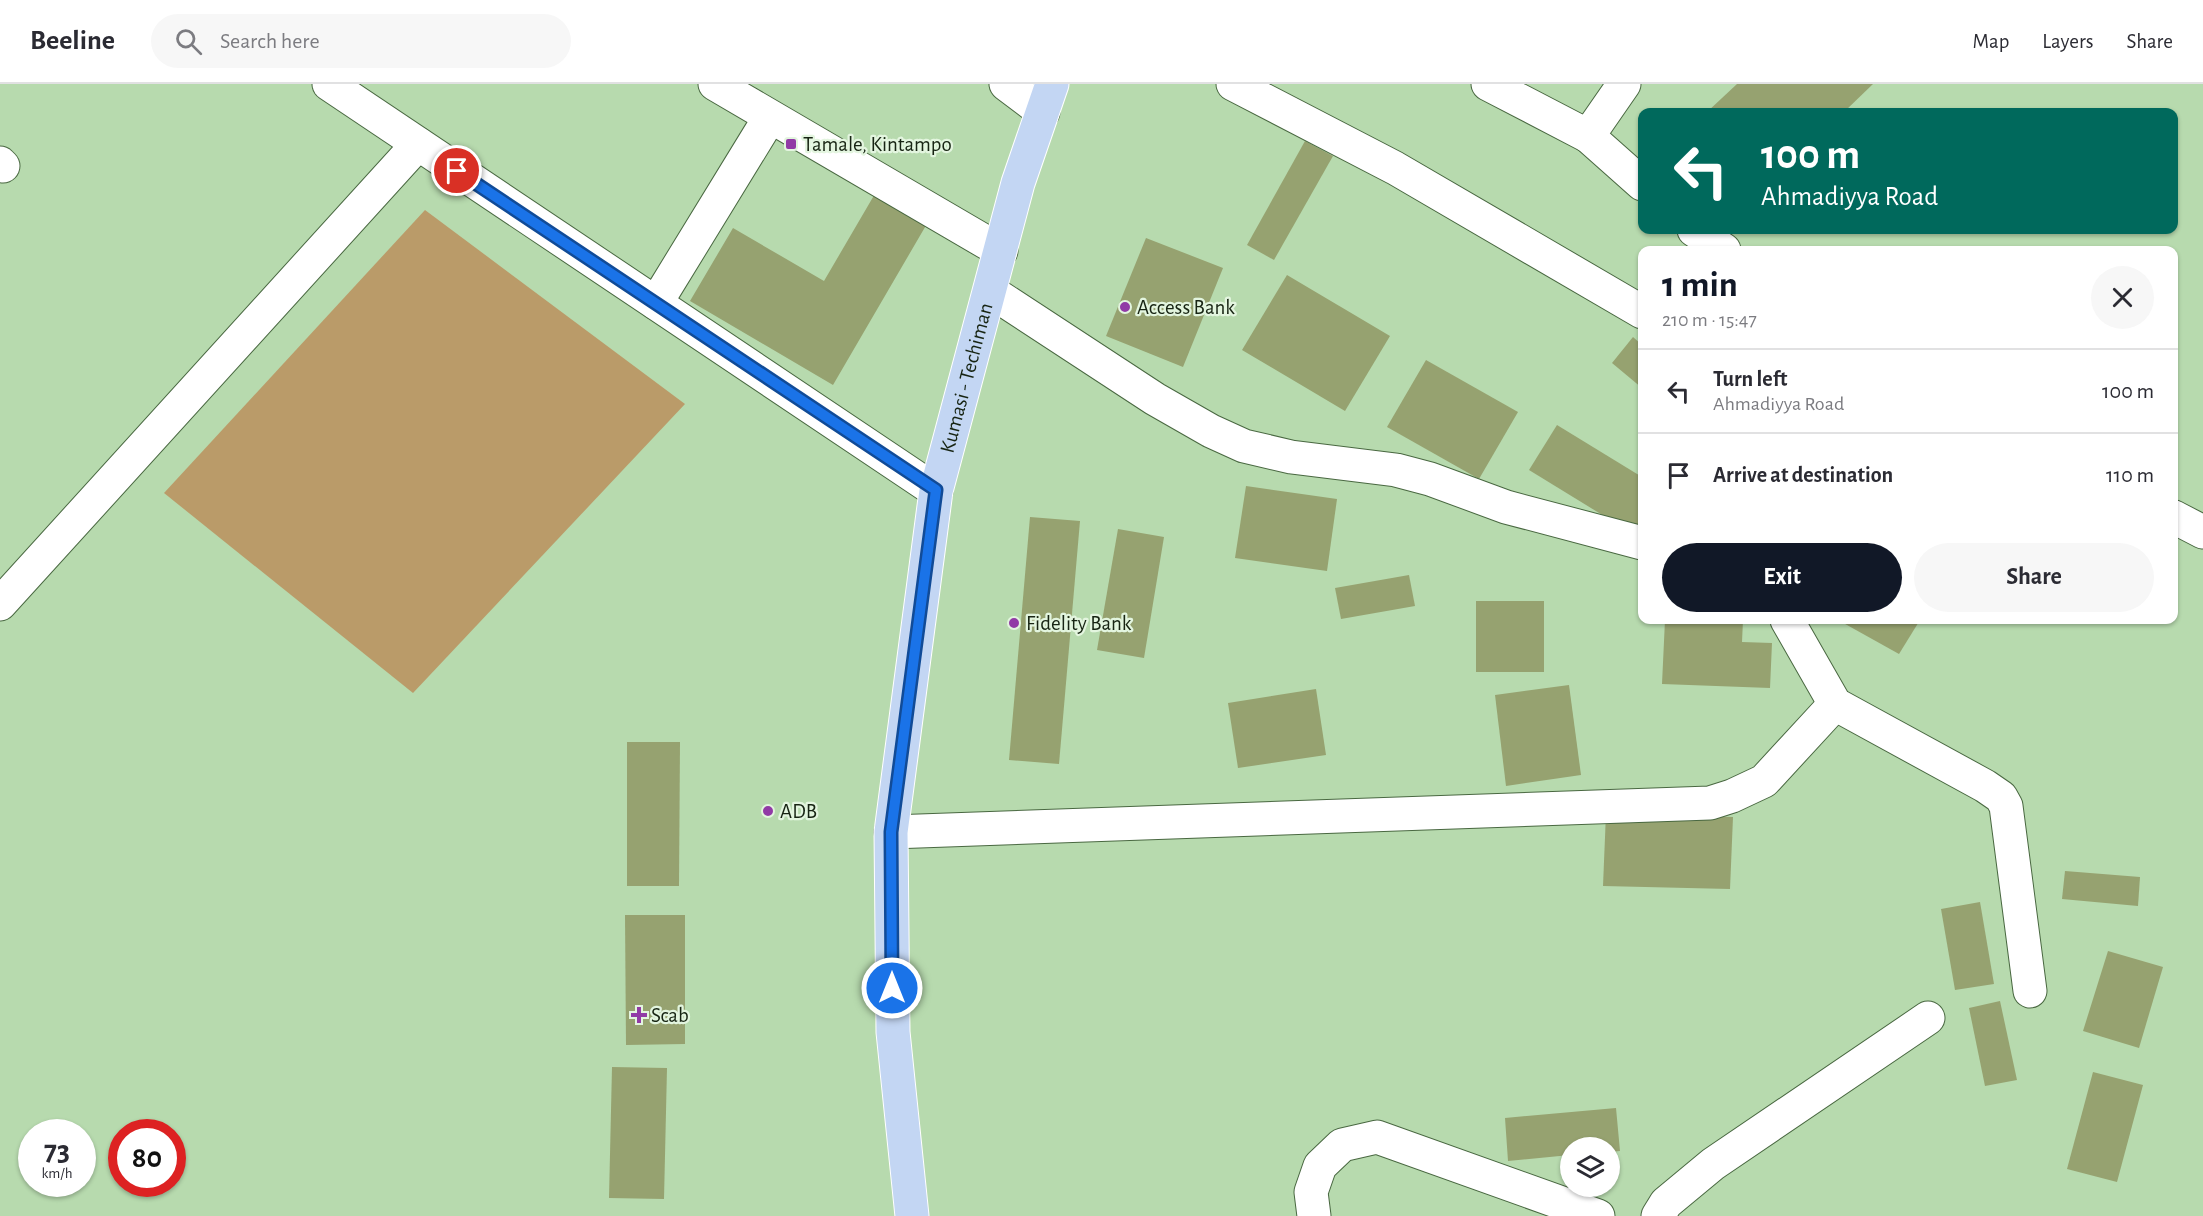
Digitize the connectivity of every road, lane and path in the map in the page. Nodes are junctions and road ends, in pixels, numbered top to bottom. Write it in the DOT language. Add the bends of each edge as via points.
graph roads {
  1 [pos="329,84"];
  2 [pos="715,84"];
  3 [pos="1006,84"];
  4 [pos="1233,84"];
  5 [pos="1488,84"];
  6 [pos="1624,84"];
  7 [pos="1048,98"];
  8 [pos="770,117"];
  9 [pos="1588,136"];
  10 [pos="418,144"];
  11 [pos="1638,180"];
  12 [pos="1700,234"];
  13 [pos="1718,246"];
  14 [pos="1001,251"];
  15 [pos="990,291"];
  16 [pos="656,303"];
  17 [pos="1638,310"];
  18 [pos="936,490"];
  19 [pos="2178,519"];
  20 [pos="2203,532"];
  21 [pos="1638,542"];
  22 [pos="0,604"];
  23 [pos="1789,624"];
  24 [pos="1835,704"];
  25 [pos="891,832"];
  26 [pos="2030,991"];
  27 [pos="1928,1018"];
  28 [pos="912,1216"];
  29 [pos="1314,1216"];
  30 [pos="1598,1216"];
  31 [pos="1658,1216"];
  1 -- 10 [label="street"];
  2 -- 8 [label="street"];
  3 -- 7 [label="street"];
  4 -- 17 [label="street" via="1395,168"];
  5 -- 9 [label="street"];
  6 -- 9 [label="street"];
  7 -- 14 [label="highway, Kumasi - Techiman" via="1018,183"];
  8 -- 14 [label="street"];
  8 -- 16 [label="street"];
  9 -- 11 [label="street"];
  10 -- 16 [label="street"];
  10 -- 22 [label="street"];
  12 -- 13 [label="street"];
  14 -- 15 [label="highway, Kumasi - Techiman"];
  15 -- 18 [label="highway, Kumasi - Techiman"];
  15 -- 21 [label="street" via="1155,399 1244,446 1291,457 1396,470 1506,507"];
  16 -- 18 [label="street"];
  18 -- 25 [label="highway, Kumasi - Techiman"];
  19 -- 20 [label="street"];
  23 -- 24 [label="street"];
  24 -- 25 [label="street" via="1764,781 1710,803"];
  24 -- 26 [label="street" via="2001,797 2006,806"];
  25 -- 28 [label="highway, Kumasi - Techiman" via="893,1032"];
  27 -- 31 [label="street" via="1713,1164 1666,1203"];
  29 -- 30 [label="street" via="1311,1192 1320,1166 1342,1145 1377,1137"];
}
